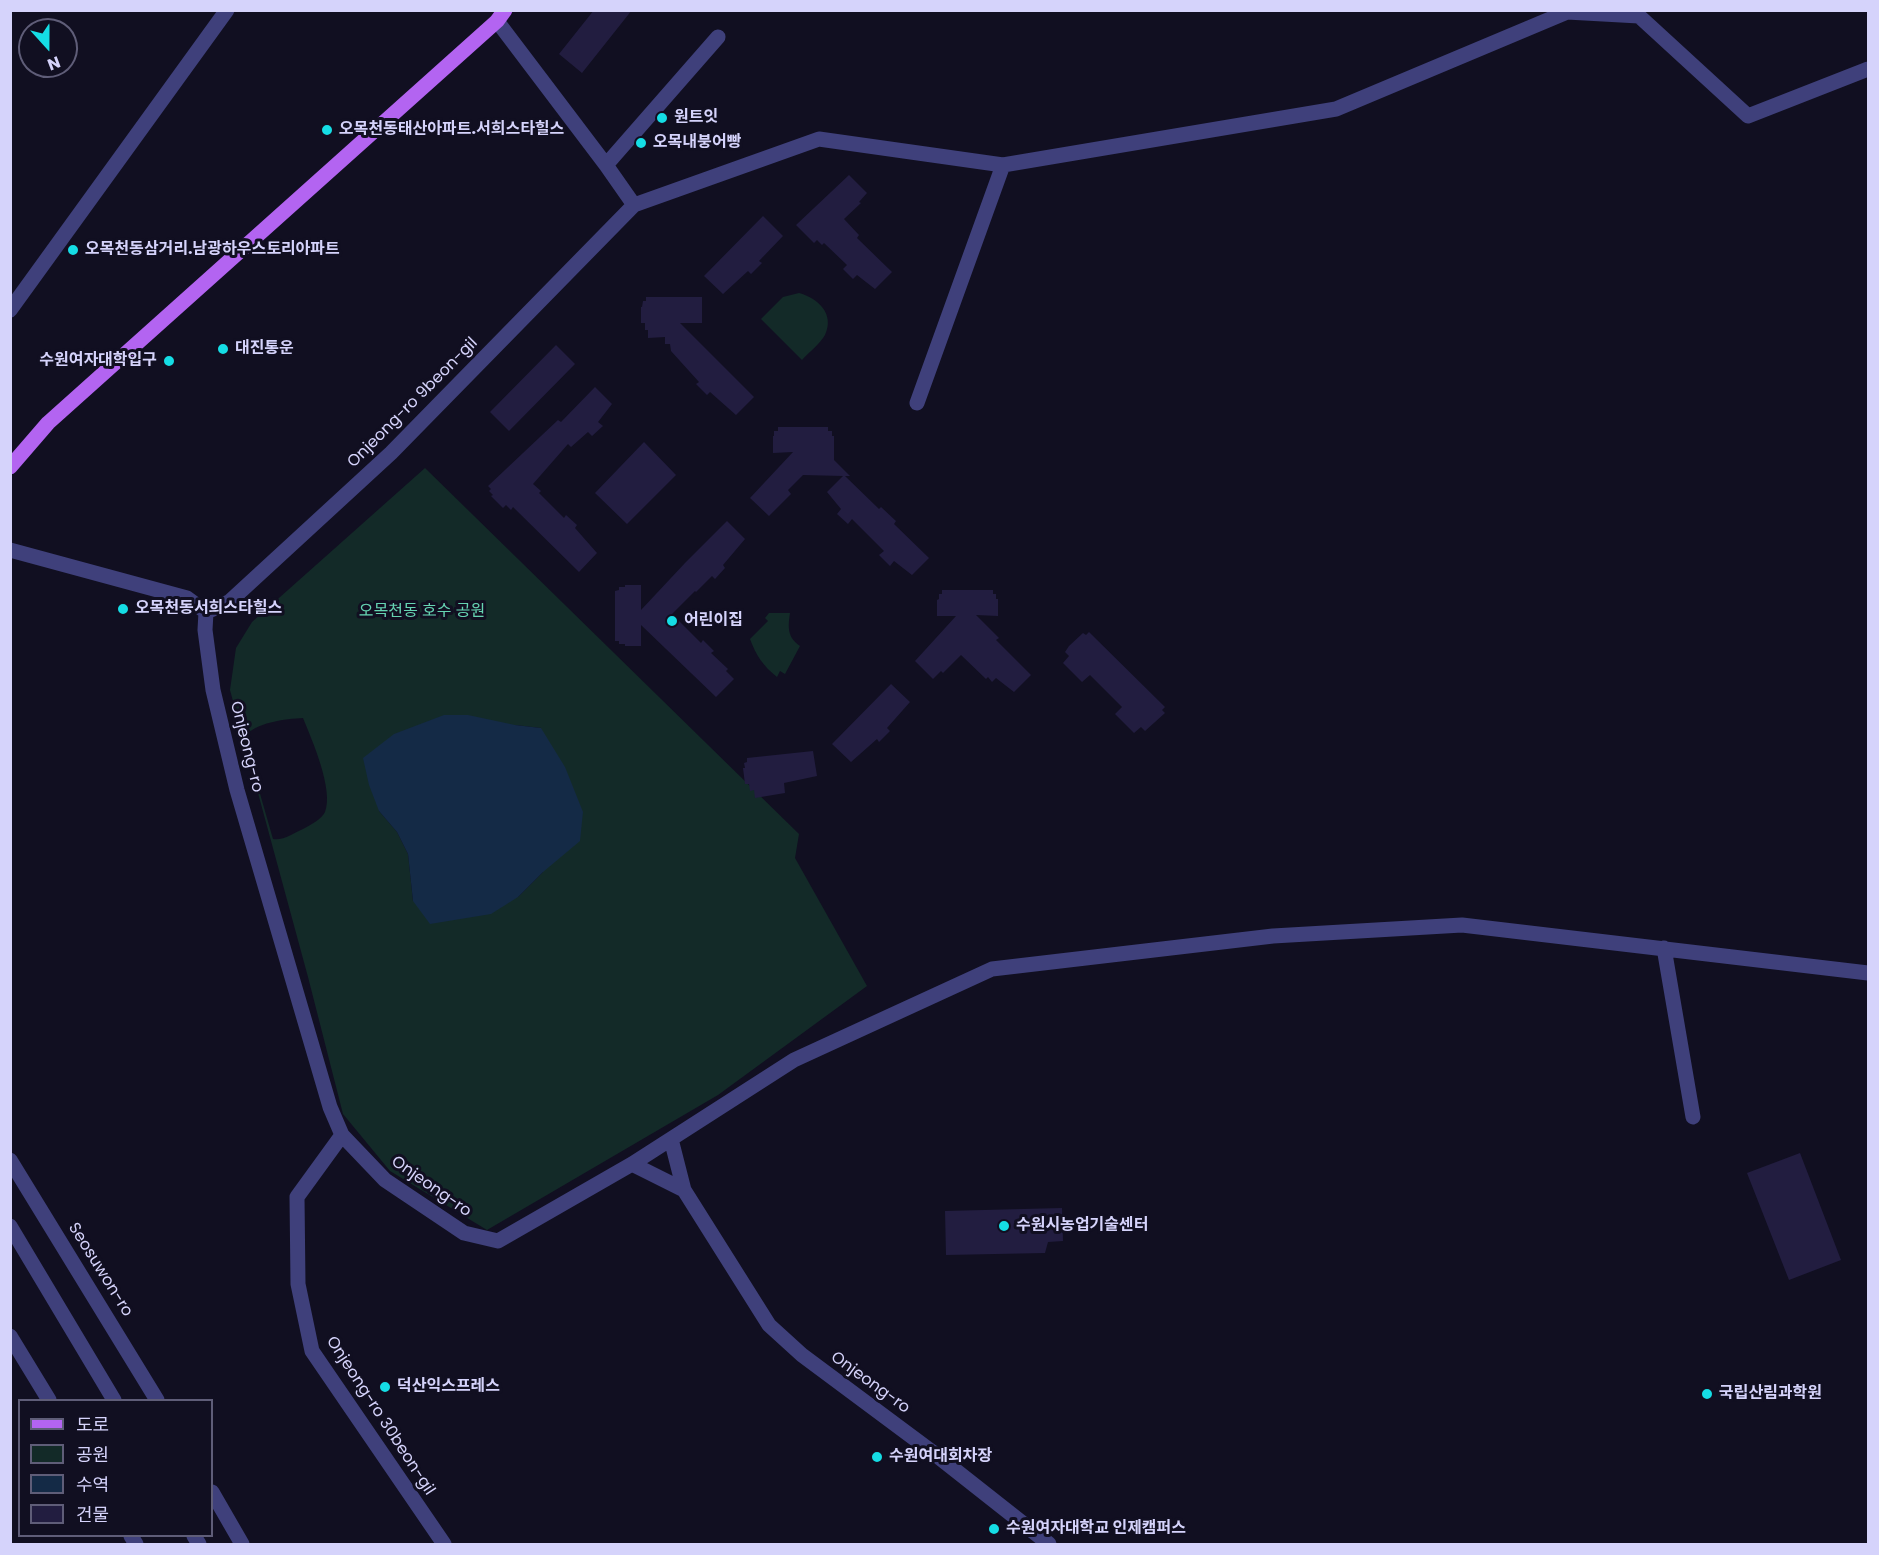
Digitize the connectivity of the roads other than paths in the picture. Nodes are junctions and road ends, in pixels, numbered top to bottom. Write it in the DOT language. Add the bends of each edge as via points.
graph roads {
  1 [pos="227,10"];
  2 [pos="497,14"];
  3 [pos="718,37"];
  4 [pos="1869,69"];
  5 [pos="606,165"];
  6 [pos="1003,165"];
  7 [pos="634,205"];
  8 [pos="10,310"];
  9 [pos="917,403"];
  10 [pos="48,423"];
  11 [pos="10,452"];
  12 [pos="10,468"];
  13 [pos="10,550"];
  14 [pos="206,612"];
  15 [pos="1664,948"];
  16 [pos="1869,972"];
  17 [pos="1693,1117"];
  18 [pos="342,1135"];
  19 [pos="671,1139"];
  20 [pos="10,1160"];
  21 [pos="632,1164"];
  22 [pos="684,1190"];
  23 [pos="10,1226"];
  24 [pos="10,1336"];
  25 [pos="49,1399"];
  26 [pos="113,1399"];
  27 [pos="156,1399"];
  28 [pos="213,1494"];
  29 [pos="242,1545"];
  30 [pos="444,1545"];
  31 [pos="1049,1545"];
  1 -- 8 [label="street"];
  2 -- 5 [label="street"];
  2 -- 10 [label="main road"];
  3 -- 5 [label="street"];
  4 -- 6 [label="street" via="1748,116 1639,16 1567,12 1336,110"];
  5 -- 7 [label="street"];
  6 -- 7 [label="street" via="819,139"];
  6 -- 9 [label="street"];
  7 -- 14 [label="street, Onjeong-ro 9beon-gil" via="391,453 229,602"];
  10 -- 11 [label="main road"];
  10 -- 12 [label="main road"];
  13 -- 14 [label="street" via="187,598"];
  14 -- 18 [label="street, Onjeong-ro" via="213,690 237,790 330,1107"];
  15 -- 16 [label="street, Onjeong-ro"];
  15 -- 17 [label="street"];
  15 -- 19 [label="street, Onjeong-ro" via="1462,925 1273,936 992,969 794,1060"];
  18 -- 21 [label="street, Onjeong-ro" via="385,1180 435,1214 464,1233 498,1241"];
  18 -- 30 [label="street, Onjeong-ro 30beon-gil" via="297,1197 298,1284 312,1351"];
  19 -- 21 [label="street, Onjeong-ro"];
  19 -- 22 [label="street"];
  20 -- 27 [label="street, Seosuwon-ro"];
  21 -- 22 [label="street"];
  22 -- 31 [label="street, Onjeong-ro" via="769,1325 802,1355"];
  23 -- 26 [label="street"];
  24 -- 25 [label="street"];
  28 -- 29 [label="street"];
}
